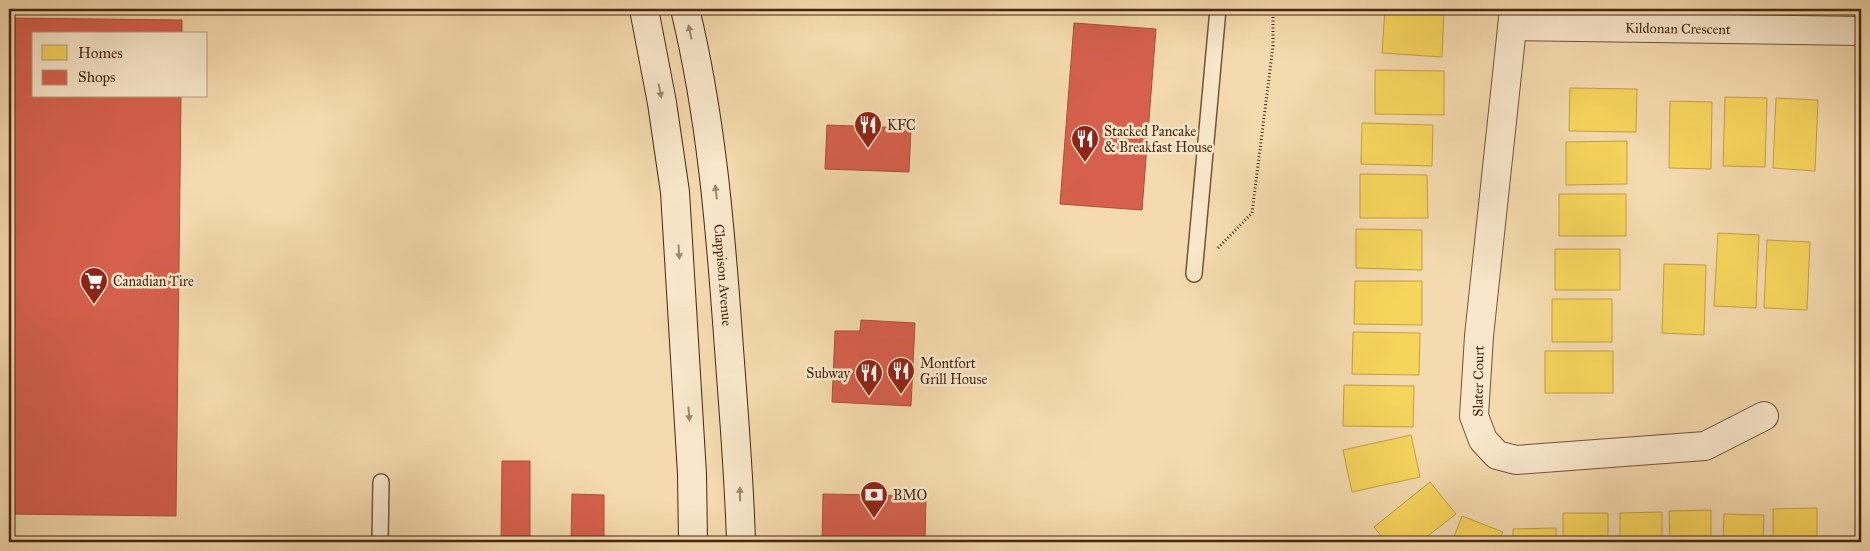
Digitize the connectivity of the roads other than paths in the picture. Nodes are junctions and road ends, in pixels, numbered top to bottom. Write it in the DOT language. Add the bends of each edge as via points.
graph roads {
  1 [pos="644,9"];
  2 [pos="685,9"];
  3 [pos="1218,9"];
  4 [pos="1513,18"];
  5 [pos="1861,31"];
  6 [pos="1194,274"];
  7 [pos="1764,416"];
  8 [pos="381,482"];
  9 [pos="380,542"];
  10 [pos="693,542"];
  11 [pos="741,542"];
  1 -- 10 [label="main road, one-way" via="675,192"];
  11 -- 2 [label="main road, Clappison Avenue, one-way" via="739,458 720,230 707,119"];
  3 -- 6 [label="lane"];
  4 -- 5 [label="main road, Kildonan Crescent"];
  4 -- 7 [label="main road, Slater Court" via="1479,336 1474,416 1483,440 1497,455 1516,460 1704,446"];
  8 -- 9 [label="lane"];
}
